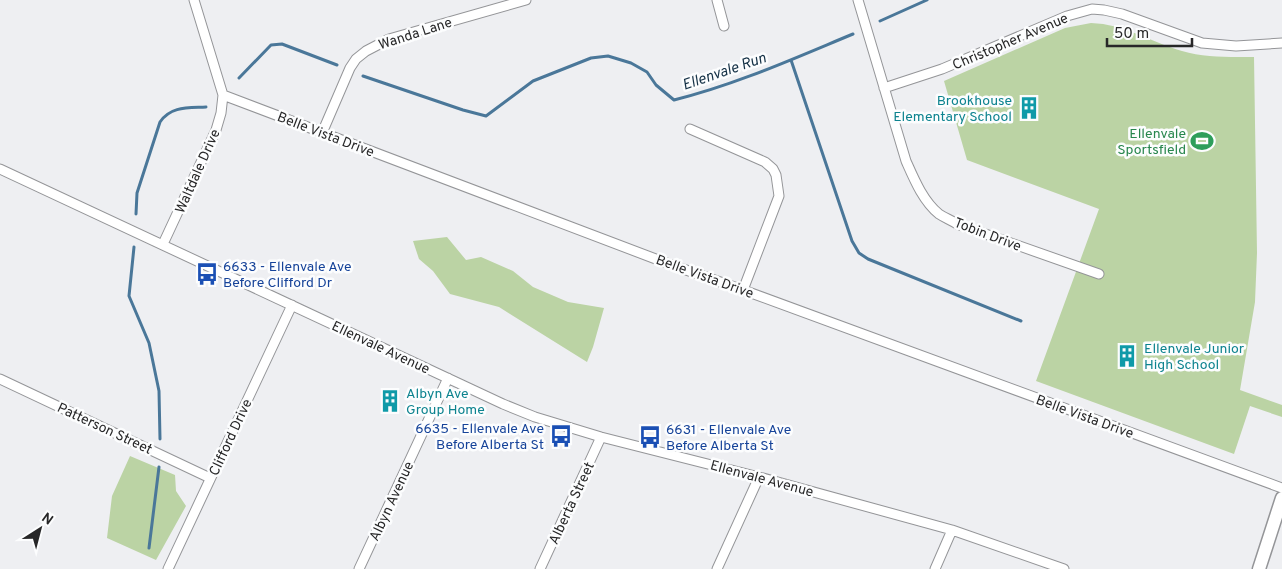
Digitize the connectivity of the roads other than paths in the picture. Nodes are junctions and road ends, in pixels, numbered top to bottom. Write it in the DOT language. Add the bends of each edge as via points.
graph roads {
  1 [pos="194,0"];
  2 [pos="526,0"];
  3 [pos="717,0"];
  4 [pos="858,0"];
  5 [pos="724,26"];
  6 [pos="1282,43"];
  7 [pos="884,88"];
  8 [pos="222,95"];
  9 [pos="690,129"];
  10 [pos="322,133"];
  11 [pos="0,169"];
  12 [pos="163,244"];
  13 [pos="1099,274"];
  14 [pos="743,290"];
  15 [pos="292,305"];
  16 [pos="448,378"];
  17 [pos="0,379"];
  18 [pos="602,437"];
  19 [pos="759,477"];
  20 [pos="210,478"];
  21 [pos="1282,488"];
  22 [pos="1282,498"];
  23 [pos="952,530"];
  24 [pos="168,569"];
  25 [pos="359,569"];
  26 [pos="540,569"];
  27 [pos="717,569"];
  28 [pos="935,569"];
  29 [pos="1064,569"];
  30 [pos="1259,569"];
  1 -- 8 [label="street"];
  2 -- 10 [label="street, Wanda Lane" via="389,39 366,50 350,68"];
  3 -- 5 [label="street"];
  4 -- 7 [label="street, Tobin Drive"];
  6 -- 7 [label="street, Christopher Avenue" via="1210,44 1122,14 1092,9 1067,16 942,69"];
  7 -- 13 [label="street, Tobin Drive" via="916,184 940,214 957,224"];
  8 -- 10 [label="street, Belle Vista Drive"];
  8 -- 12 [label="street, Waltdale Drive" via="216,130"];
  9 -- 14 [label="street" via="765,162 776,175 779,196"];
  10 -- 14 [label="street, Belle Vista Drive"];
  11 -- 12 [label="street, Ellenvale Avenue"];
  12 -- 15 [label="street, Ellenvale Avenue"];
  14 -- 21 [label="street, Belle Vista Drive"];
  15 -- 16 [label="street, Ellenvale Avenue"];
  15 -- 20 [label="street, Clifford Drive"];
  16 -- 18 [label="street, Ellenvale Avenue" via="535,417"];
  16 -- 25 [label="street, Albyn Avenue"];
  17 -- 20 [label="street, Patterson Street"];
  18 -- 19 [label="street, Ellenvale Avenue"];
  18 -- 26 [label="street, Alberta Street"];
  19 -- 23 [label="street, Ellenvale Avenue"];
  19 -- 27 [label="street"];
  20 -- 24 [label="street, Clifford Drive"];
  22 -- 30 [label="street"];
  23 -- 28 [label="street"];
  23 -- 29 [label="street, Ellenvale Avenue"];
}
